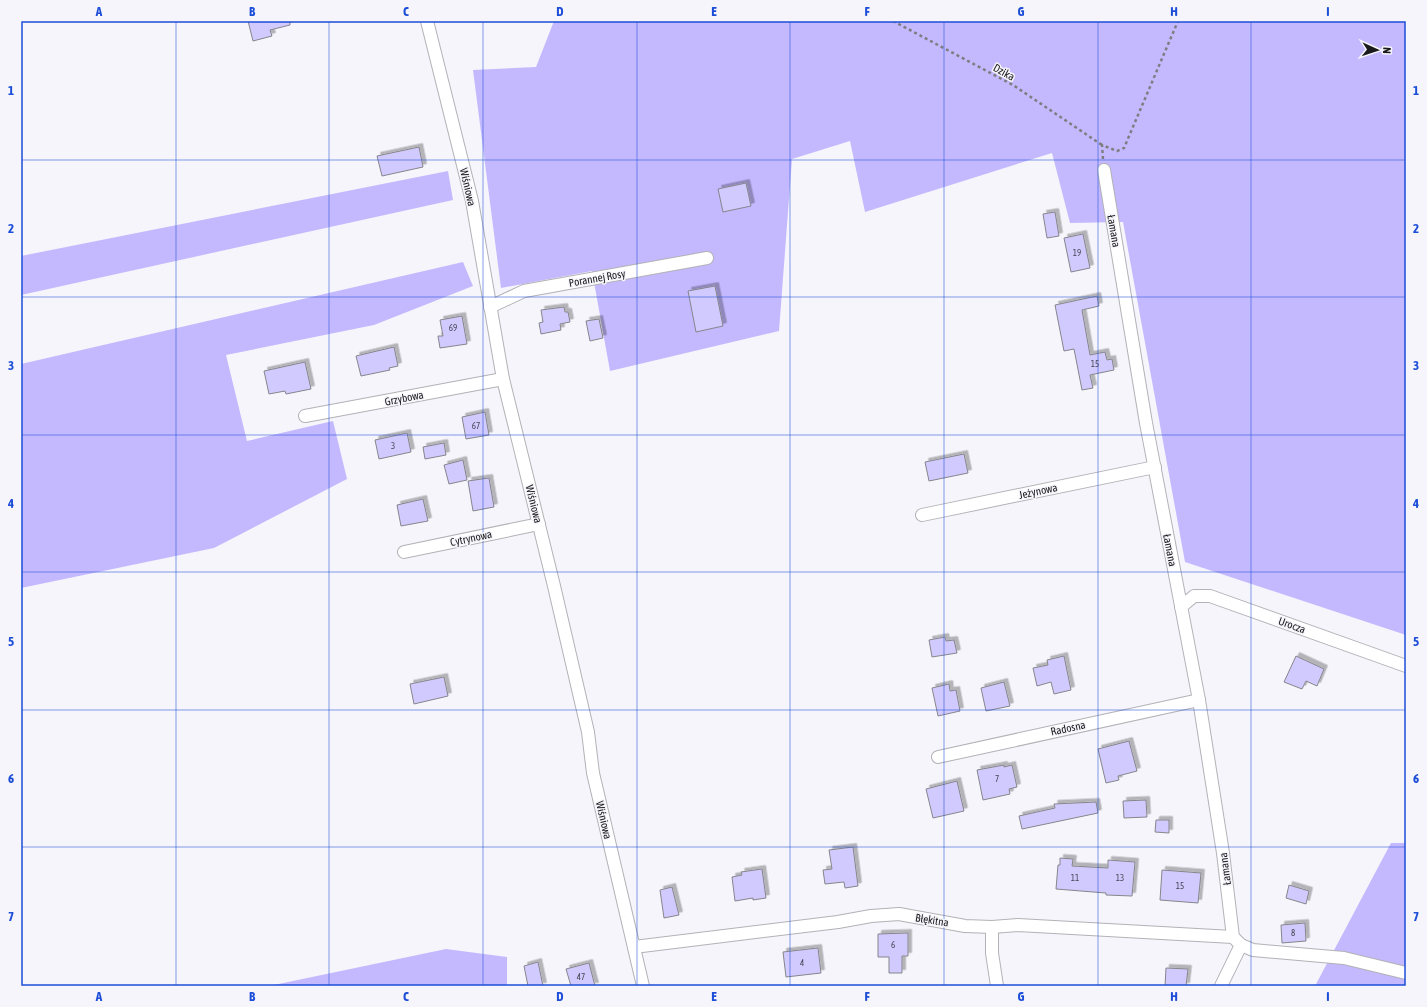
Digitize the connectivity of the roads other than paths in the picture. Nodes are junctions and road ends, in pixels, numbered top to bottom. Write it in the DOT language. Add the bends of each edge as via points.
graph roads {
  1 [pos="427,21"];
  2 [pos="1104,170"];
  3 [pos="707,258"];
  4 [pos="490,307"];
  5 [pos="502,379"];
  6 [pos="305,416"];
  7 [pos="1155,467"];
  8 [pos="922,515"];
  9 [pos="539,524"];
  10 [pos="404,552"];
  11 [pos="1181,607"];
  12 [pos="1406,666"];
  13 [pos="1199,700"];
  14 [pos="938,757"];
  15 [pos="992,927"];
  16 [pos="1237,941"];
  17 [pos="634,947"];
  18 [pos="1406,973"];
  19 [pos="643,986"];
  20 [pos="997,986"];
  21 [pos="1221,986"];
  1 -- 4 [label="street, Wiśniowa" via="472,201"];
  2 -- 7 [label="street, Łamana"];
  3 -- 4 [label="street, Porannej Rosy" via="524,291"];
  4 -- 5 [label="street, Wiśniowa"];
  5 -- 6 [label="street, Grzybowa"];
  5 -- 9 [label="street, Wiśniowa"];
  7 -- 8 [label="street, Jeżynowa"];
  7 -- 11 [label="street, Łamana"];
  9 -- 10 [label="street, Cytrynowa"];
  9 -- 17 [label="street, Wiśniowa" via="588,732 593,773"];
  11 -- 12 [label="street, Urocza" via="1194,596 1210,596"];
  11 -- 13 [label="street, Łamana"];
  13 -- 14 [label="street, Radosna"];
  13 -- 16 [label="street, Łamana"];
  15 -- 16 [label="street, Błękitna" via="1018,925"];
  15 -- 17 [label="street, Błękitna" via="965,926 899,914"];
  15 -- 20 [label="street" via="992,953"];
  16 -- 18 [label="street" via="1253,950 1344,958"];
  16 -- 21 [label="street"];
  17 -- 19 [label="street, Wiśniowa"];
}
